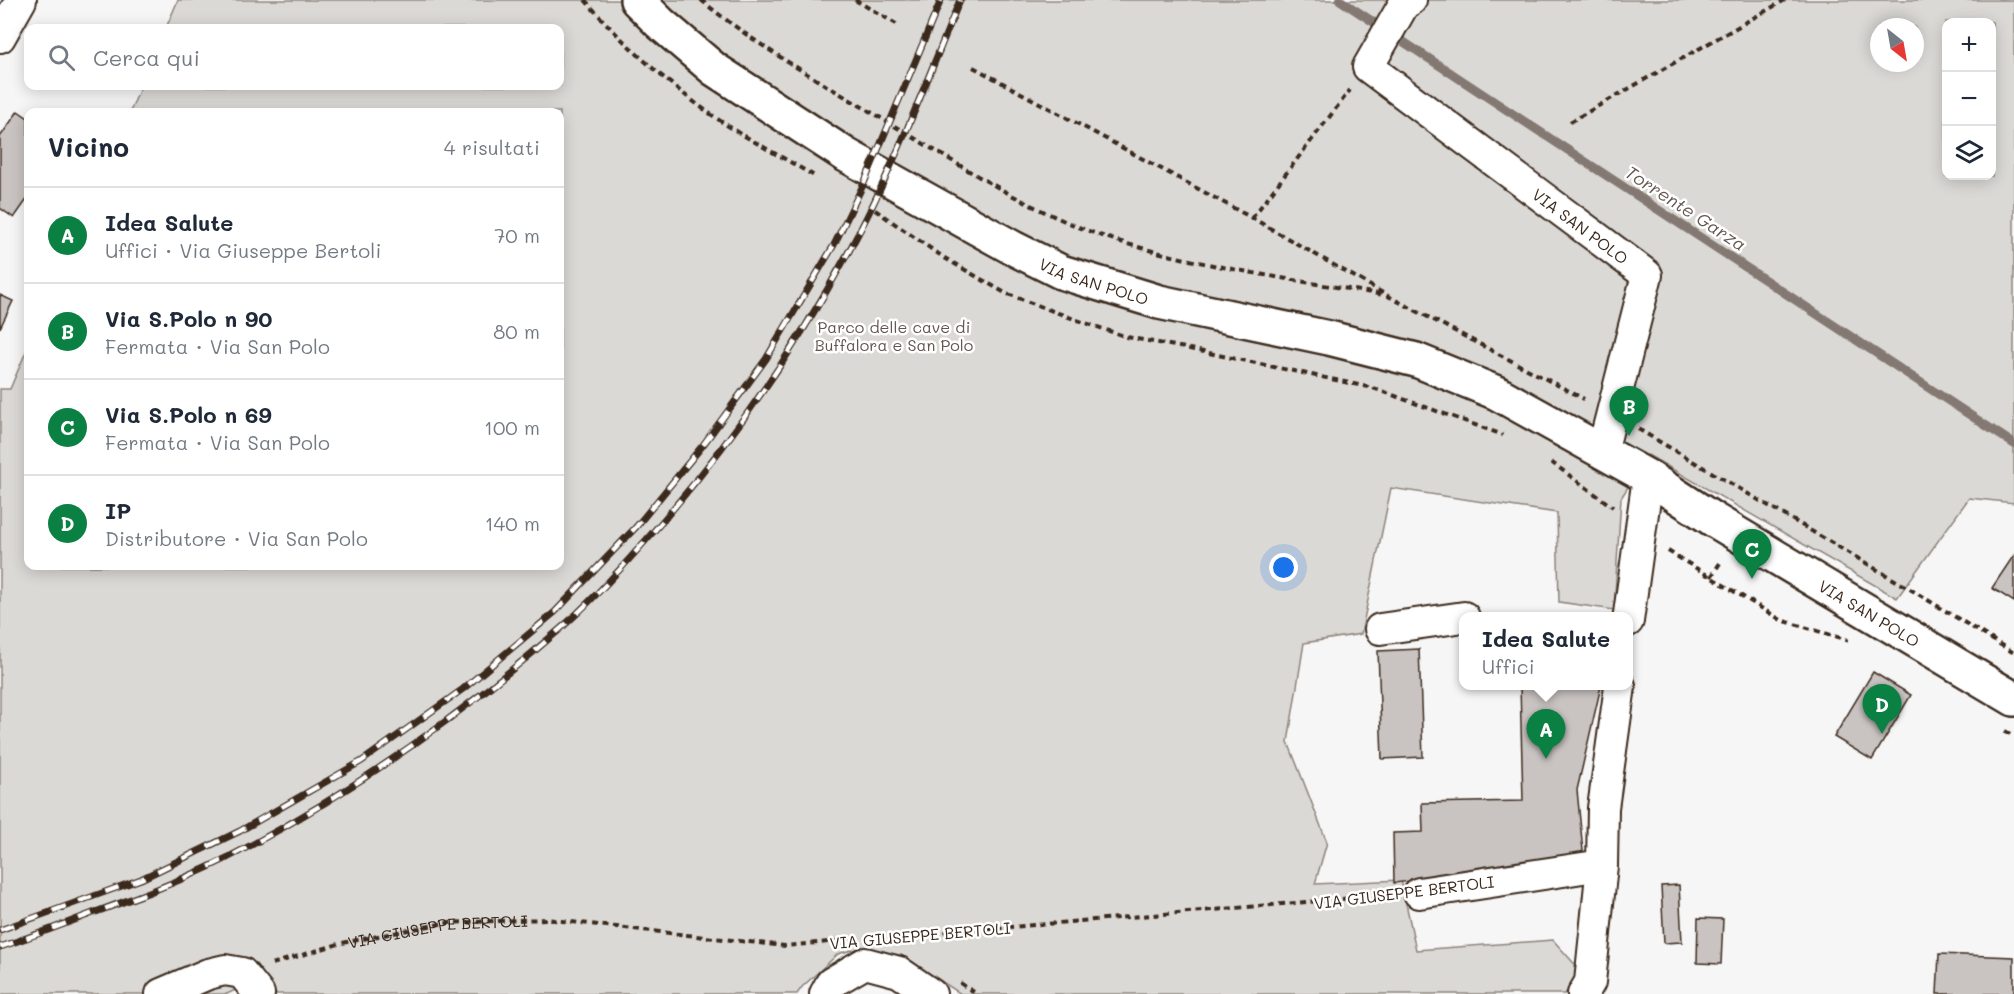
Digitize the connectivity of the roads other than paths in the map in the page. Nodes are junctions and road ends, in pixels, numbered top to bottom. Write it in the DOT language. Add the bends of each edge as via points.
graph roads {
  1 [pos="21,0"];
  2 [pos="638,0"];
  3 [pos="1407,2"];
  4 [pos="0,37"];
  5 [pos="1602,452"];
  6 [pos="1648,477"];
  7 [pos="1630,612"];
  8 [pos="1459,618"];
  9 [pos="1380,630"];
  10 [pos="1619,690"];
  11 [pos="2014,699"];
  12 [pos="1602,865"];
  13 [pos="1419,893"];
  14 [pos="251,984"];
  15 [pos="161,994"];
  16 [pos="825,994"];
  17 [pos="931,994"];
  18 [pos="1583,994"];
  1 -- 4 [label="street"];
  2 -- 5 [label="main road, VIA SAN POLO" via="714,69 837,148 1061,272 1159,302 1416,360 1497,393"];
  3 -- 5 [label="street, VIA SAN POLO" via="1368,67 1647,275"];
  5 -- 6 [label="main road, VIA SAN POLO"];
  6 -- 7 [label="street"];
  6 -- 11 [label="main road, VIA SAN POLO"];
  8 -- 9 [label="street"];
  10 -- 12 [label="street" via="1603,808"];
  12 -- 13 [label="street, VIA GIUSEPPE BERTOLI"];
  12 -- 18 [label="street" via="1590,982"];
  14 -- 15 [label="street" via="225,970"];
  16 -- 17 [label="street" via="831,983 866,963 899,972"];
}
